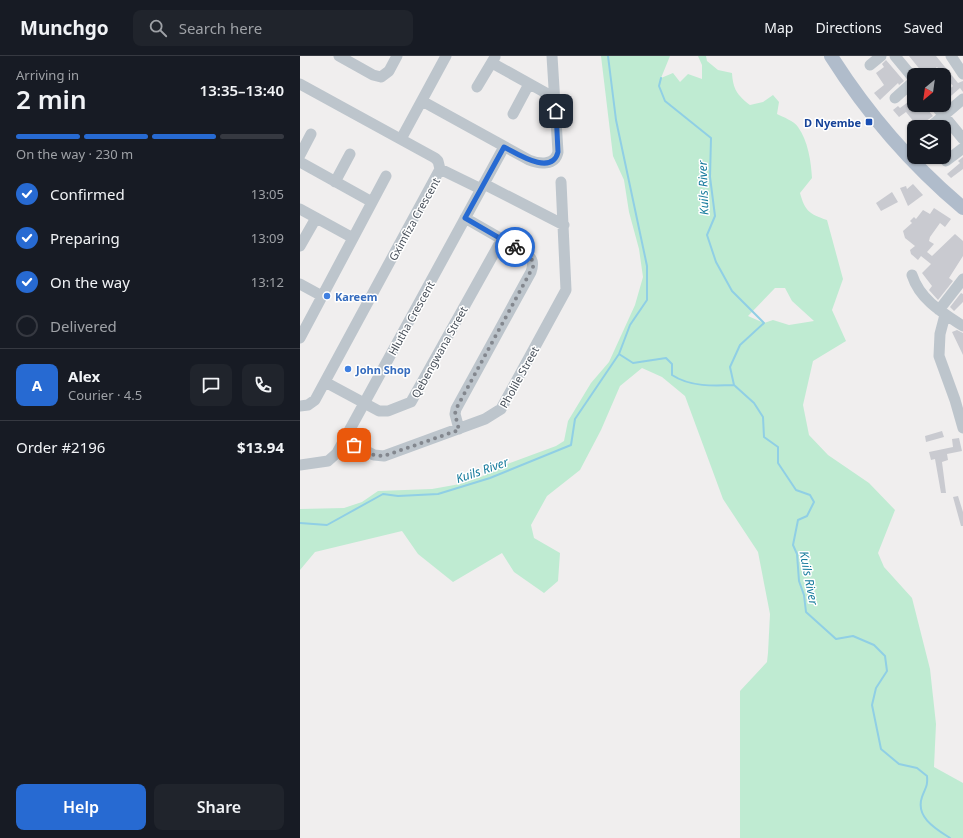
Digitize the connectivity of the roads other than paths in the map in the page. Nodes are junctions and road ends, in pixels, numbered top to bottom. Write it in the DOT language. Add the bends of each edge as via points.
graph roads {
  1 [pos="339,56"];
  2 [pos="397,56"];
  3 [pos="446,56"];
  4 [pos="552,56"];
  5 [pos="831,56"];
  6 [pos="881,56"];
  7 [pos="895,56"];
  8 [pos="951,56"];
  9 [pos="494,59"];
  10 [pos="870,65"];
  11 [pos="907,71"];
  12 [pos="963,74"];
  13 [pos="300,84"];
  14 [pos="529,84"];
  15 [pos="477,87"];
  16 [pos="907,87"];
  17 [pos="555,98"];
  18 [pos="895,98"];
  19 [pos="963,99"];
  20 [pos="422,101"];
  21 [pos="941,112"];
  22 [pos="513,114"];
  23 [pos="944,115"];
  24 [pos="938,120"];
  25 [pos="311,134"];
  26 [pos="401,139"];
  27 [pos="963,139"];
  28 [pos="504,147"];
  29 [pos="963,148"];
  30 [pos="300,154"];
  31 [pos="350,154"];
  32 [pos="951,157"];
  33 [pos="300,162"];
  34 [pos="440,169"];
  35 [pos="386,176"];
  36 [pos="335,182"];
  37 [pos="561,182"];
  38 [pos="483,187"];
  39 [pos="372,202"];
  40 [pos="963,208"];
  41 [pos="300,209"];
  42 [pos="316,218"];
  43 [pos="465,218"];
  44 [pos="564,225"];
  45 [pos="353,238"];
  46 [pos="502,239"];
  47 [pos="300,246"];
  48 [pos="912,275"];
  49 [pos="963,279"];
  50 [pos="300,284"];
  51 [pos="322,296"];
  52 [pos="942,313"];
  53 [pos="963,326"];
  54 [pos="300,338"];
  55 [pos="325,382"];
  56 [pos="364,404"];
  57 [pos="300,406"];
  58 [pos="963,428"];
  59 [pos="459,430"];
  60 [pos="344,440"];
  61 [pos="300,466"];
  1 -- 2 [label="street" via="381,77 389,71"];
  3 -- 20 [label="street"];
  4 -- 17 [label="street"];
  5 -- 40 [label="main road" via="886,132"];
  6 -- 10 [label="street"];
  7 -- 11 [label="street"];
  8 -- 12 [label="street"];
  9 -- 14 [label="street"];
  9 -- 15 [label="street"];
  13 -- 26 [label="street, Gximfiza Crescent"];
  14 -- 17 [label="street"];
  14 -- 22 [label="street"];
  16 -- 18 [label="street"];
  17 -- 28 [label="street" via="558,152 553,160 534,162"];
  19 -- 23 [label="street"];
  20 -- 26 [label="street"];
  20 -- 28 [label="street"];
  21 -- 23 [label="street"];
  23 -- 24 [label="street"];
  23 -- 27 [label="street"];
  25 -- 30 [label="street"];
  26 -- 34 [label="street, Gximfiza Crescent" via="435,158"];
  28 -- 38 [label="street, Hlutha Crescent"];
  29 -- 32 [label="street"];
  31 -- 36 [label="street"];
  33 -- 36 [label="street"];
  34 -- 38 [label="street"];
  34 -- 55 [label="street, Gximfiza Crescent"];
  35 -- 39 [label="street"];
  36 -- 39 [label="street"];
  37 -- 44 [label="street, Pholile Street"];
  38 -- 43 [label="street, Hlutha Crescent"];
  38 -- 44 [label="street"];
  39 -- 45 [label="street"];
  41 -- 42 [label="street"];
  42 -- 45 [label="street"];
  42 -- 47 [label="street"];
  43 -- 46 [label="street"];
  43 -- 56 [label="street, Hlutha Crescent"];
  44 -- 59 [label="street, Pholile Street" via="567,283 565,293 501,409 493,416"];
  45 -- 51 [label="street"];
  46 -- 56 [label="street, Qebengwana Street" via="413,400 385,412"];
  46 -- 59 [label="street" via="530,256 533,267 456,409"];
  48 -- 52 [label="street" via="918,290"];
  49 -- 52 [label="street"];
  50 -- 51 [label="street"];
  51 -- 54 [label="street"];
  52 -- 53 [label="street"];
  52 -- 58 [label="street" via="940,361 953,392"];
  55 -- 56 [label="street, Qebengwana Street"];
  55 -- 57 [label="street, Gximfiza Crescent" via="315,400 308,406"];
  56 -- 60 [label="street, Hlutha Crescent"];
  59 -- 60 [label="street, Pholile Street" via="380,456"];
  60 -- 61 [label="street, Hlutha Crescent" via="330,460"];
}
